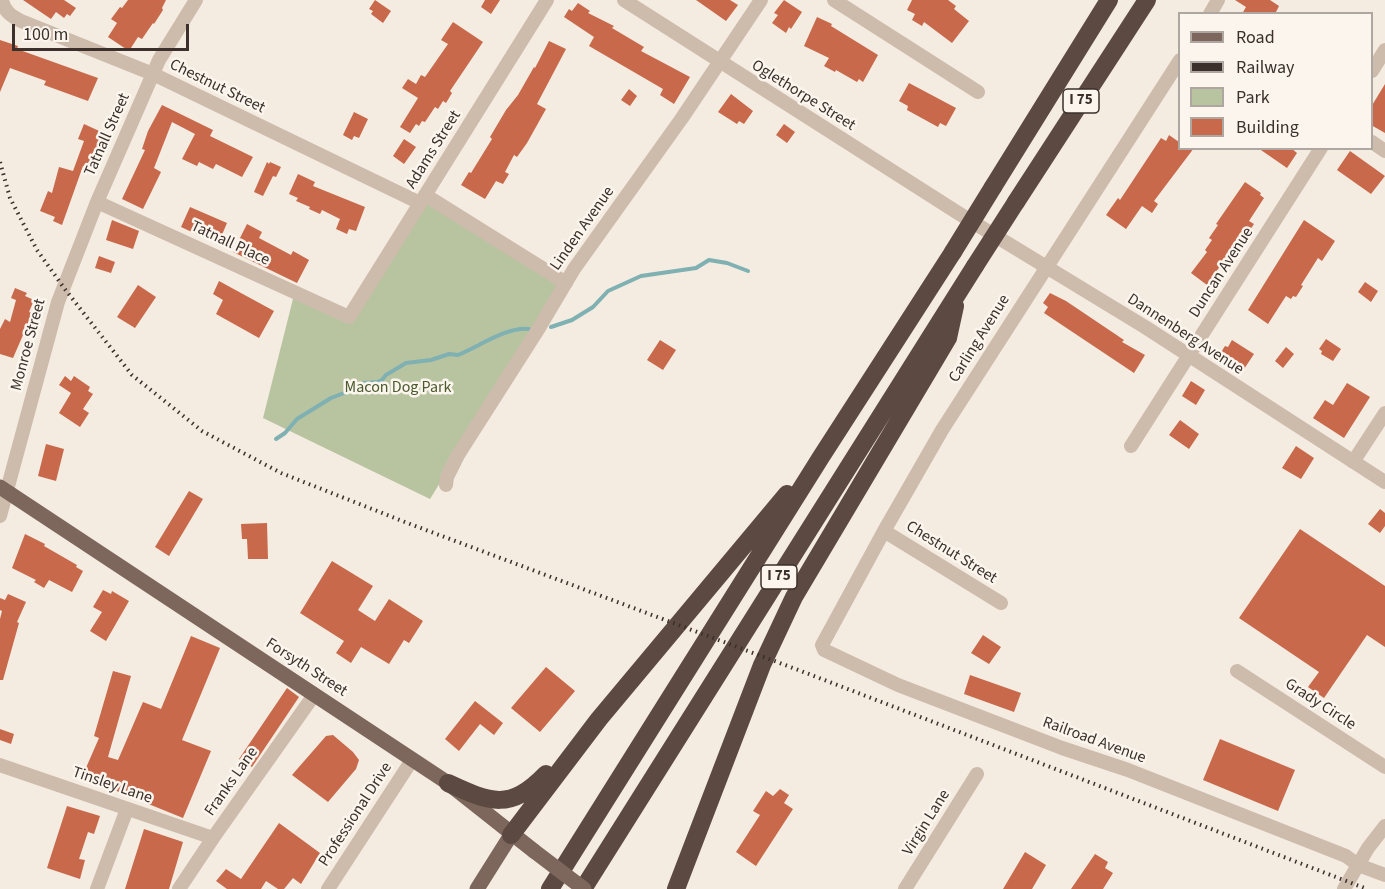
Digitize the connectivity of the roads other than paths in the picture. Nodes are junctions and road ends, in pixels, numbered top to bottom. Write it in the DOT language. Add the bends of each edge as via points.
graph roads {
  1 [pos="196,0"];
  2 [pos="547,0"];
  3 [pos="624,0"];
  4 [pos="761,0"];
  5 [pos="834,0"];
  6 [pos="1109,0"];
  7 [pos="1147,0"];
  8 [pos="2,1"];
  9 [pos="1385,50"];
  10 [pos="719,62"];
  11 [pos="1178,62"];
  12 [pos="1373,68"];
  13 [pos="153,74"];
  14 [pos="978,92"];
  15 [pos="1321,150"];
  16 [pos="422,199"];
  17 [pos="97,202"];
  18 [pos="966,218"];
  19 [pos="1046,266"];
  20 [pos="566,283"];
  21 [pos="63,288"];
  22 [pos="958,293"];
  23 [pos="349,317"];
  24 [pos="1187,357"];
  25 [pos="1385,413"];
  26 [pos="1131,446"];
  27 [pos="821,457"];
  28 [pos="1353,462"];
  29 [pos="1385,482"];
  30 [pos="446,485"];
  31 [pos="4,490"];
  32 [pos="0,516"];
  33 [pos="884,531"];
  34 [pos="1000,603"];
  35 [pos="822,645"];
  36 [pos="1238,671"];
  37 [pos="314,695"];
  38 [pos="599,719"];
  39 [pos="412,760"];
  40 [pos="0,765"];
  41 [pos="1385,767"];
  42 [pos="977,774"];
  43 [pos="448,783"];
  44 [pos="127,809"];
  45 [pos="1385,826"];
  46 [pos="511,835"];
  47 [pos="213,838"];
  48 [pos="1358,865"];
  49 [pos="1385,875"];
  50 [pos="97,889"];
  51 [pos="179,889"];
  52 [pos="327,889"];
  53 [pos="477,889"];
  54 [pos="550,889"];
  55 [pos="583,889"];
  56 [pos="676,889"];
  57 [pos="905,889"];
  58 [pos="1344,889"];
  1 -- 13 [label="street, Tatnall Street"];
  2 -- 16 [label="street, Adams Street"];
  3 -- 10 [label="street, Oglethorpe Street"];
  4 -- 10 [label="street, Linden Avenue"];
  5 -- 14 [label="street"];
  6 -- 27 [label="highway, I 75, bridge"];
  7 -- 22 [label="highway, I 75, bridge"];
  8 -- 13 [label="street, Chestnut Street" via="9,15 21,21"];
  9 -- 12 [label="street"];
  10 -- 18 [label="street, Oglethorpe Street"];
  10 -- 20 [label="street, Linden Avenue"];
  11 -- 19 [label="street, Carling Avenue"];
  13 -- 16 [label="street, Chestnut Street"];
  13 -- 17 [label="street, Tatnall Street"];
  15 -- 24 [label="street, Duncan Avenue"];
  16 -- 20 [label="street, Chestnut Street"];
  16 -- 23 [label="street, Adams Street"];
  17 -- 21 [label="street, Tatnall Street"];
  17 -- 23 [label="street, Tatnall Place"];
  18 -- 19 [label="street, Dannenberg Avenue"];
  19 -- 24 [label="street, Dannenberg Avenue"];
  19 -- 33 [label="street, Carling Avenue" via="942,430"];
  20 -- 30 [label="street, Linden Avenue" via="458,455"];
  21 -- 31 [label="street, Monroe Street"];
  22 -- 55 [label="highway, I 75"];
  22 -- 56 [label="highway" via="948,338 811,566 769,650"];
  24 -- 26 [label="street, Duncan Avenue"];
  24 -- 28 [label="street, Dannenberg Avenue"];
  25 -- 28 [label="street"];
  27 -- 38 [label="highway"];
  27 -- 54 [label="highway, I 75"];
  28 -- 29 [label="street, Dannenberg Avenue"];
  31 -- 32 [label="street, Monroe Street"];
  31 -- 37 [label="main road, Forsyth Street"];
  33 -- 34 [label="street, Chestnut Street"];
  33 -- 35 [label="street, Carling Avenue"];
  35 -- 48 [label="street, Railroad Avenue" via="824,650 898,685 1128,770 1346,856"];
  36 -- 41 [label="street, Grady Circle"];
  37 -- 39 [label="main road, Forsyth Street"];
  37 -- 47 [label="street, Franks Lane"];
  38 -- 43 [label="highway" via="520,796 493,800"];
  38 -- 46 [label="highway"];
  39 -- 43 [label="main road, Forsyth Street"];
  39 -- 52 [label="street, Professional Drive"];
  40 -- 44 [label="street, Tinsley Lane"];
  42 -- 57 [label="street, Virgin Lane"];
  43 -- 46 [label="main road, Forsyth Street"];
  44 -- 47 [label="street, Tinsley Lane"];
  44 -- 50 [label="street"];
  45 -- 48 [label="street"];
  46 -- 53 [label="main road"];
  46 -- 55 [label="main road, Forsyth Street, bridge"];
  47 -- 51 [label="street, Franks Lane"];
  48 -- 49 [label="street, Railroad Avenue"];
  48 -- 58 [label="street"];
}
